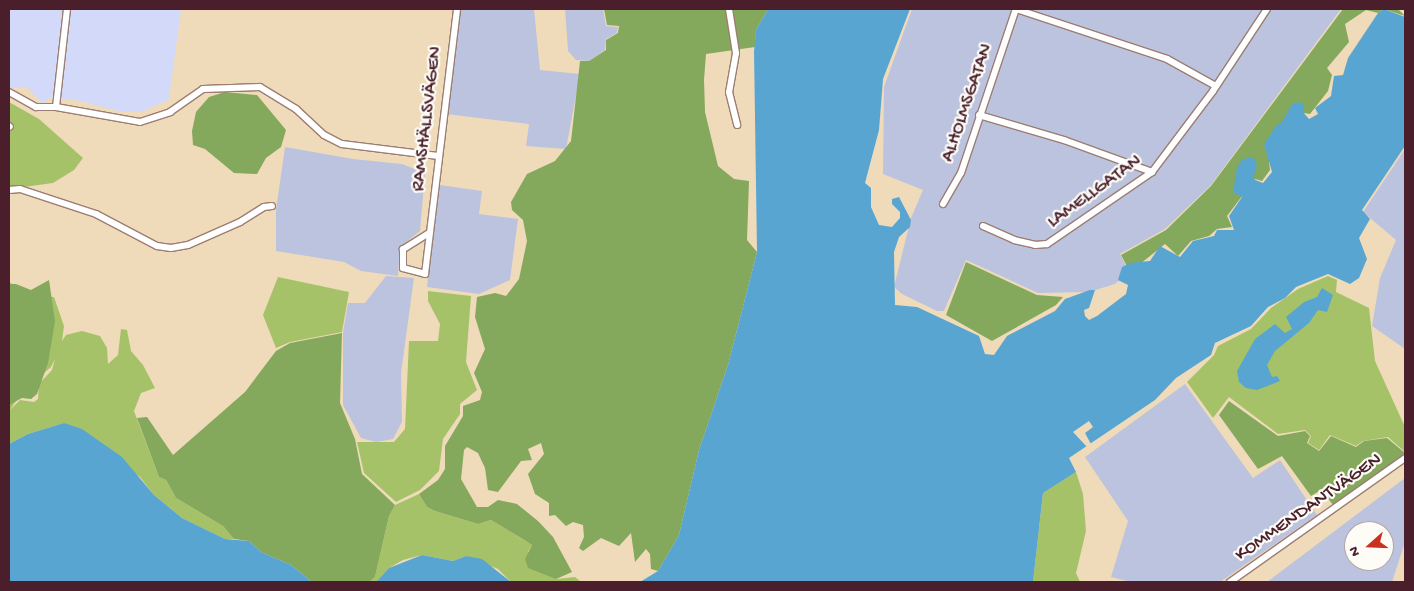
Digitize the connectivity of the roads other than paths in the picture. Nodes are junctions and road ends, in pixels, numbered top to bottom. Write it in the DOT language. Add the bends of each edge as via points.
graph roads {
  1 [pos="67,9"];
  2 [pos="457,9"];
  3 [pos="729,9"];
  4 [pos="1016,9"];
  5 [pos="1267,9"];
  6 [pos="1216,86"];
  7 [pos="9,92"];
  8 [pos="56,107"];
  9 [pos="979,115"];
  10 [pos="737,125"];
  11 [pos="438,156"];
  12 [pos="1152,172"];
  13 [pos="9,190"];
  14 [pos="943,204"];
  15 [pos="272,206"];
  16 [pos="983,226"];
  17 [pos="429,233"];
  18 [pos="1405,458"];
  19 [pos="1230,582"];
  1 -- 8 [label="street"];
  2 -- 11 [label="street, RAMSHÄLLSVÄGEN"];
  3 -- 10 [label="street" via="736,54 730,92"];
  4 -- 6 [label="street" via="1175,62"];
  4 -- 9 [label="street, ALHOLMSGATAN"];
  5 -- 6 [label="street, LAMELLGATAN"];
  6 -- 12 [label="street, LAMELLGATAN"];
  7 -- 8 [label="street" via="36,107"];
  8 -- 11 [label="street" via="140,122 170,112 203,89 260,87 296,109 324,135 342,144"];
  9 -- 12 [label="street" via="1064,140"];
  9 -- 14 [label="street, ALHOLMSGATAN" via="961,173"];
  11 -- 17 [label="street, RAMSHÄLLSVÄGEN"];
  12 -- 16 [label="street, LAMELLGATAN" via="1047,244 1035,246"];
  13 -- 15 [label="street" via="20,189 96,214 157,246 171,248 195,242"];
  17 -- 17 [label="street, RAMSHÄLLSVÄGEN" via="425,274 403,268 403,249"];
  18 -- 19 [label="street, KOMMENDANTVÄGEN"];
}
